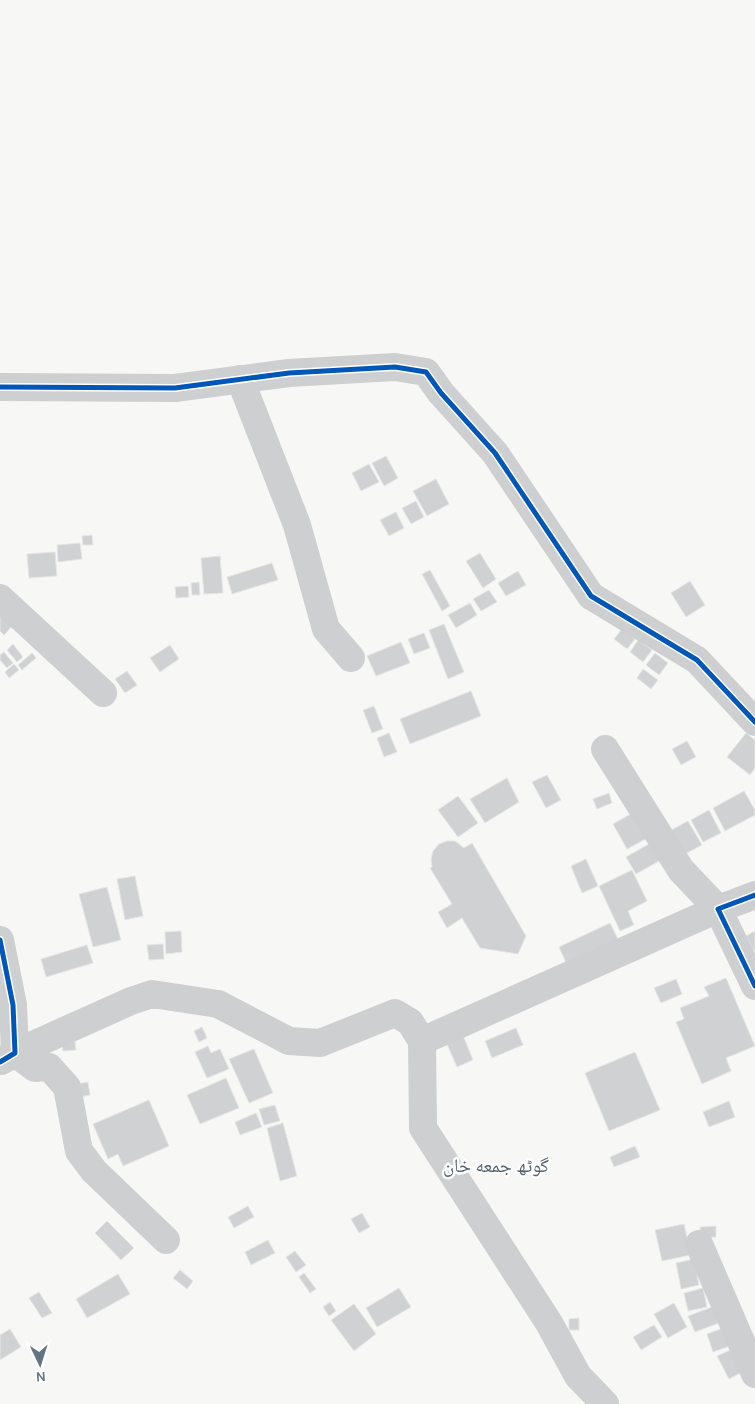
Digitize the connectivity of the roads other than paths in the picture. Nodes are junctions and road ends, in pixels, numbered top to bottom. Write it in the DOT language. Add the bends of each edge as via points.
graph roads {
  1 [pos="240,379"];
  2 [pos="0,388"];
  3 [pos="0,598"];
  4 [pos="351,658"];
  5 [pos="103,693"];
  6 [pos="755,722"];
  7 [pos="605,749"];
  8 [pos="755,895"];
  9 [pos="718,909"];
  10 [pos="0,940"];
  11 [pos="755,986"];
  12 [pos="422,1040"];
  13 [pos="8,1057"];
  14 [pos="166,1240"];
  15 [pos="699,1244"];
  16 [pos="755,1374"];
  17 [pos="605,1404"];
  1 -- 2 [label="street" via="175,388"];
  1 -- 4 [label="street" via="298,525 326,630"];
  1 -- 6 [label="street" via="395,366 426,372 441,393 496,452 591,596 697,660"];
  3 -- 5 [label="street"];
  7 -- 9 [label="street" via="681,870"];
  8 -- 9 [label="street"];
  9 -- 11 [label="street"];
  9 -- 12 [label="street"];
  10 -- 13 [label="street" via="13,1005"];
  12 -- 13 [label="street" via="410,1022 395,1013 320,1043 290,1041 218,1004 152,994 131,1000"];
  12 -- 17 [label="street" via="423,1128 549,1323 578,1376"];
  13 -- 14 [label="street" via="36,1068 49,1067 67,1087 79,1151 94,1171"];
  15 -- 16 [label="street"];
}
